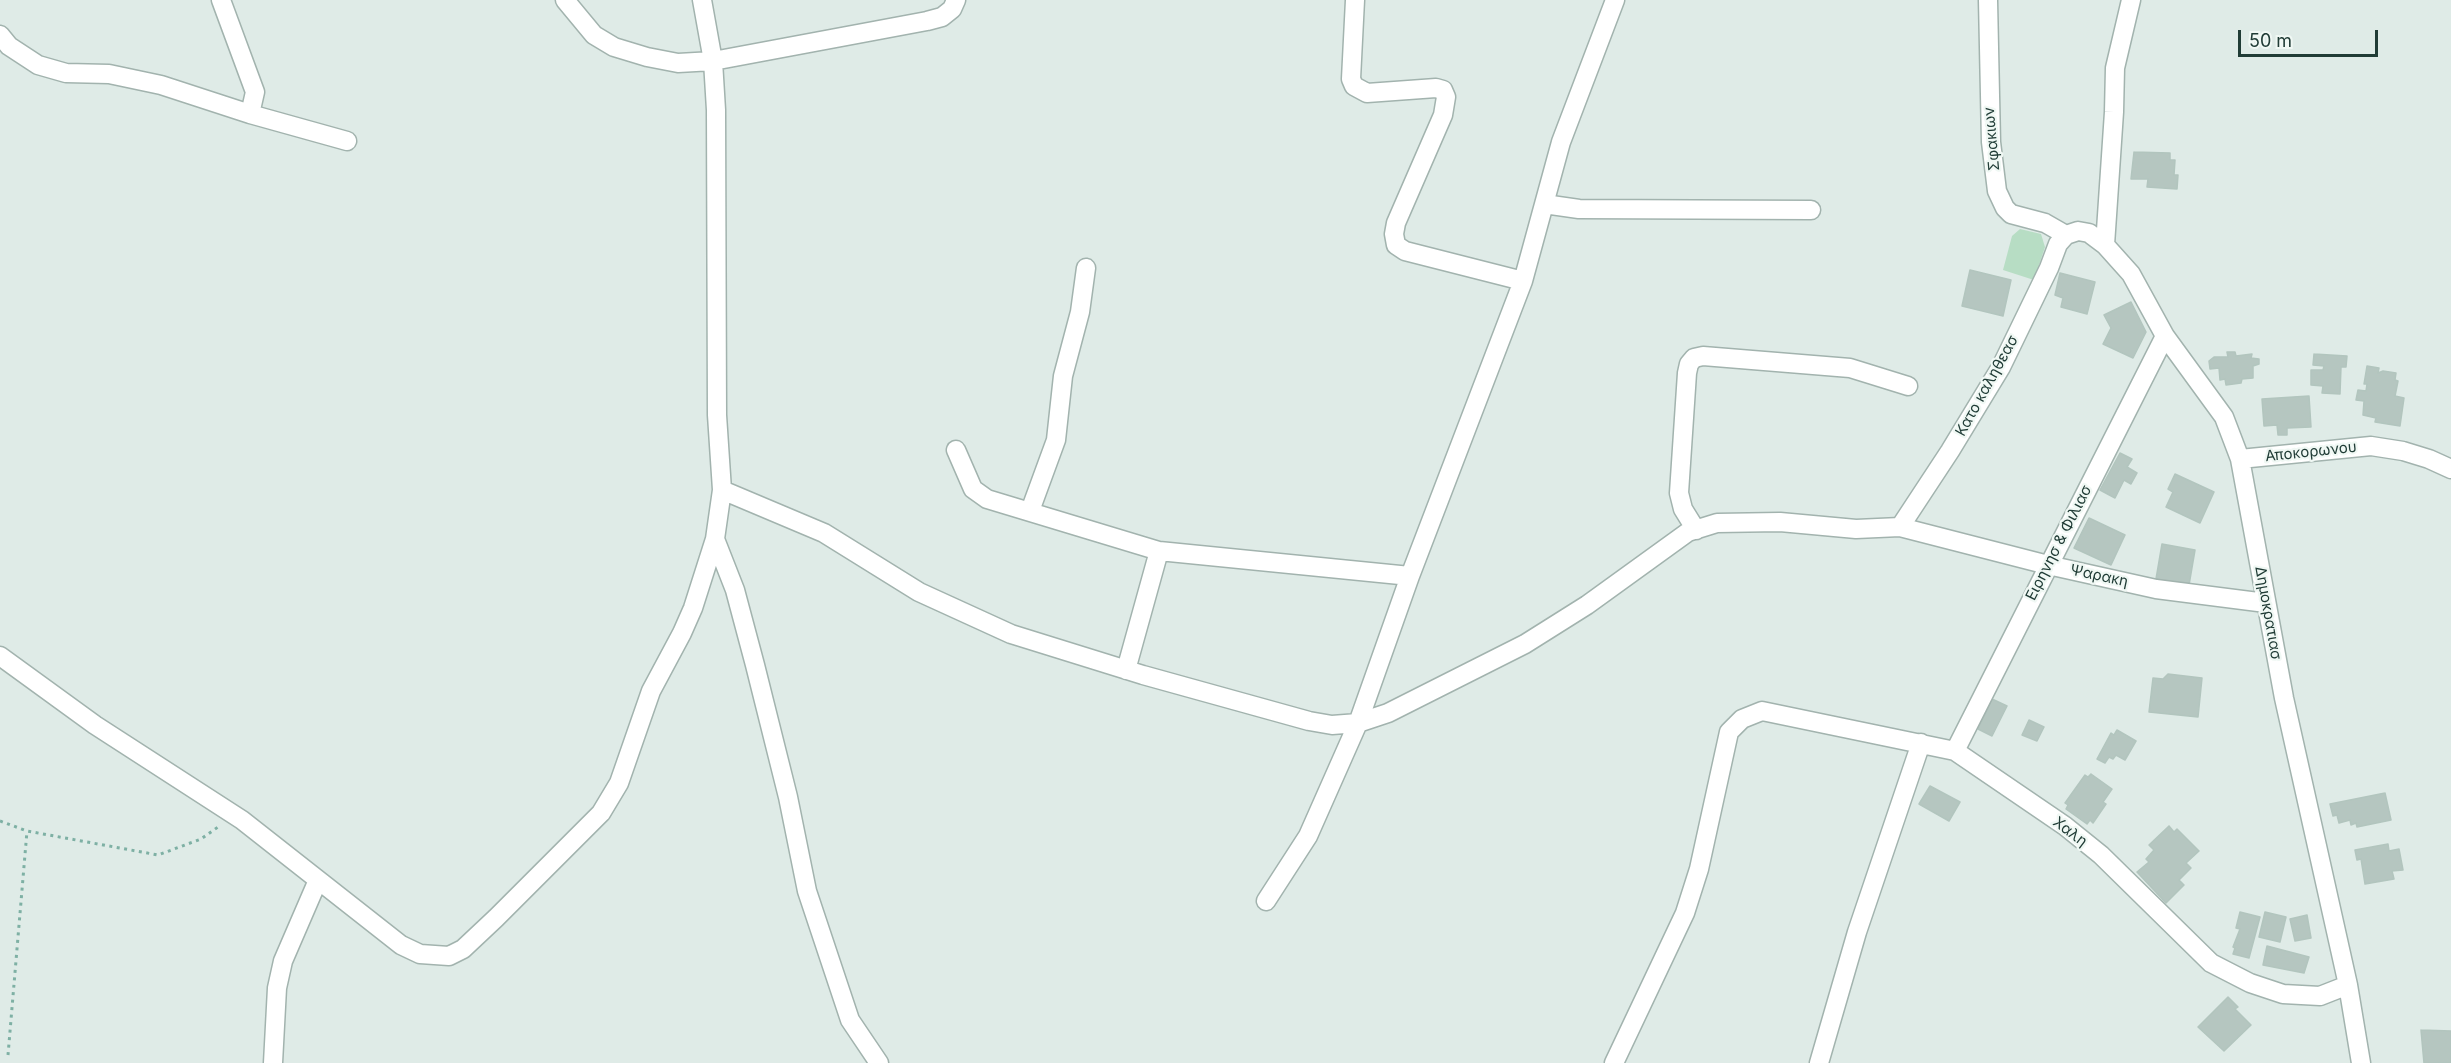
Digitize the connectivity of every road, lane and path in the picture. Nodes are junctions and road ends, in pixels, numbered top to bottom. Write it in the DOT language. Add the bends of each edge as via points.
graph roads {
  1 [pos="221,0"];
  2 [pos="565,0"];
  3 [pos="702,0"];
  4 [pos="956,0"];
  5 [pos="1355,0"];
  6 [pos="1615,0"];
  7 [pos="1988,0"];
  8 [pos="2131,0"];
  9 [pos="0,35"];
  10 [pos="713,61"];
  11 [pos="250,114"];
  12 [pos="347,141"];
  13 [pos="1544,204"];
  14 [pos="1811,210"];
  15 [pos="2064,237"];
  16 [pos="2105,245"];
  17 [pos="1086,268"];
  18 [pos="1523,281"];
  19 [pos="2165,336"];
  20 [pos="1908,387"];
  21 [pos="956,450"];
  22 [pos="2240,459"];
  23 [pos="2451,469"];
  24 [pos="722,490"];
  25 [pos="1030,511"];
  26 [pos="1900,527"];
  27 [pos="1696,530"];
  28 [pos="715,539"];
  29 [pos="1159,551"];
  30 [pos="2048,565"];
  31 [pos="1410,576"];
  32 [pos="2266,603"];
  33 [pos="0,656"];
  34 [pos="1126,670"];
  35 [pos="1358,723"];
  36 [pos="1921,743"];
  37 [pos="1955,751"];
  38 [pos="234,815"];
  39 [pos="0,821"];
  40 [pos="27,831"];
  41 [pos="318,879"];
  42 [pos="1266,902"];
  43 [pos="2348,985"];
  44 [pos="8,1055"];
  45 [pos="273,1063"];
  46 [pos="879,1063"];
  47 [pos="1614,1063"];
  48 [pos="1819,1063"];
  49 [pos="2361,1063"];
  1 -- 11 [label="street" via="255,92"];
  2 -- 10 [label="street" via="594,35 614,47 678,63"];
  3 -- 10 [label="street"];
  4 -- 10 [label="street" via="942,17 927,21"];
  5 -- 18 [label="street" via="1351,79 1354,86 1367,93 1436,88 1443,90 1446,97 1443,115 1396,223 1396,245"];
  6 -- 13 [label="street" via="1561,142"];
  7 -- 15 [label="street, Σφακιων" via="1991,142 1997,191 2011,214 2045,223"];
  8 -- 16 [label="street" via="2115,68"];
  9 -- 11 [label="street" via="9,46 38,64 66,73 109,74 161,85"];
  10 -- 24 [label="street" via="717,415"];
  11 -- 12 [label="street"];
  13 -- 14 [label="street" via="1579,208"];
  13 -- 18 [label="street"];
  15 -- 16 [label="street, Δημοκρατιασ" via="2078,231 2089,233"];
  15 -- 26 [label="street, Κατο καληθεασ" via="2001,367"];
  16 -- 19 [label="street, Δημοκρατιασ" via="2131,274"];
  17 -- 25 [label="street" via="1080,312 1063,376 1056,440"];
  18 -- 31 [label="street"];
  19 -- 22 [label="street, Δημοκρατιασ" via="2224,417"];
  19 -- 30 [label="street, Ειρηνησ & Φιλιασ"];
  20 -- 27 [label="street" via="1850,369 1694,358 1687,374 1679,493 1683,509"];
  21 -- 25 [label="street" via="973,489 987,499"];
  22 -- 23 [label="street, Αποκορωνου" via="2371,446 2403,451"];
  22 -- 32 [label="street, Δημοκρατιασ"];
  24 -- 28 [label="street"];
  24 -- 34 [label="street, Ψαρακη" via="824,533 919,592 1011,634"];
  25 -- 29 [label="street"];
  26 -- 27 [label="street, Ψαρακη" via="1856,529 1780,522 1717,523"];
  26 -- 30 [label="street, Ψαρακη"];
  27 -- 35 [label="street, Ψαρακη" via="1525,644 1388,713"];
  28 -- 41 [label="street" via="682,633 651,691 619,783 601,813 464,949 449,956 435,956 401,945"];
  28 -- 46 [label="street" via="735,590 755,665 807,891 850,1020"];
  29 -- 31 [label="street"];
  29 -- 34 [label="street"];
  30 -- 32 [label="street, Ψαρακη" via="2156,589"];
  30 -- 37 [label="street, Ειρηνησ & Φιλιασ"];
  31 -- 35 [label="street"];
  32 -- 43 [label="street, Δημοκρατιασ"];
  33 -- 38 [label="street" via="94,725"];
  34 -- 35 [label="street, Ψαρακη" via="1309,721 1332,725"];
  35 -- 42 [label="street" via="1308,836"];
  36 -- 37 [label="street, Χαλη"];
  36 -- 47 [label="street, Χαλη" via="1762,711 1742,719 1729,732 1699,869 1685,913"];
  36 -- 48 [label="street" via="1857,932"];
  37 -- 43 [label="street, Χαλη" via="2101,855 2211,963 2283,994 2320,996"];
  38 -- 40 [label="path" via="201,839 158,855"];
  38 -- 41 [label="street"];
  39 -- 40 [label="path"];
  40 -- 44 [label="path"];
  41 -- 45 [label="street" via="283,961 277,988"];
  43 -- 49 [label="street, Δημοκρατιασ"];
}
